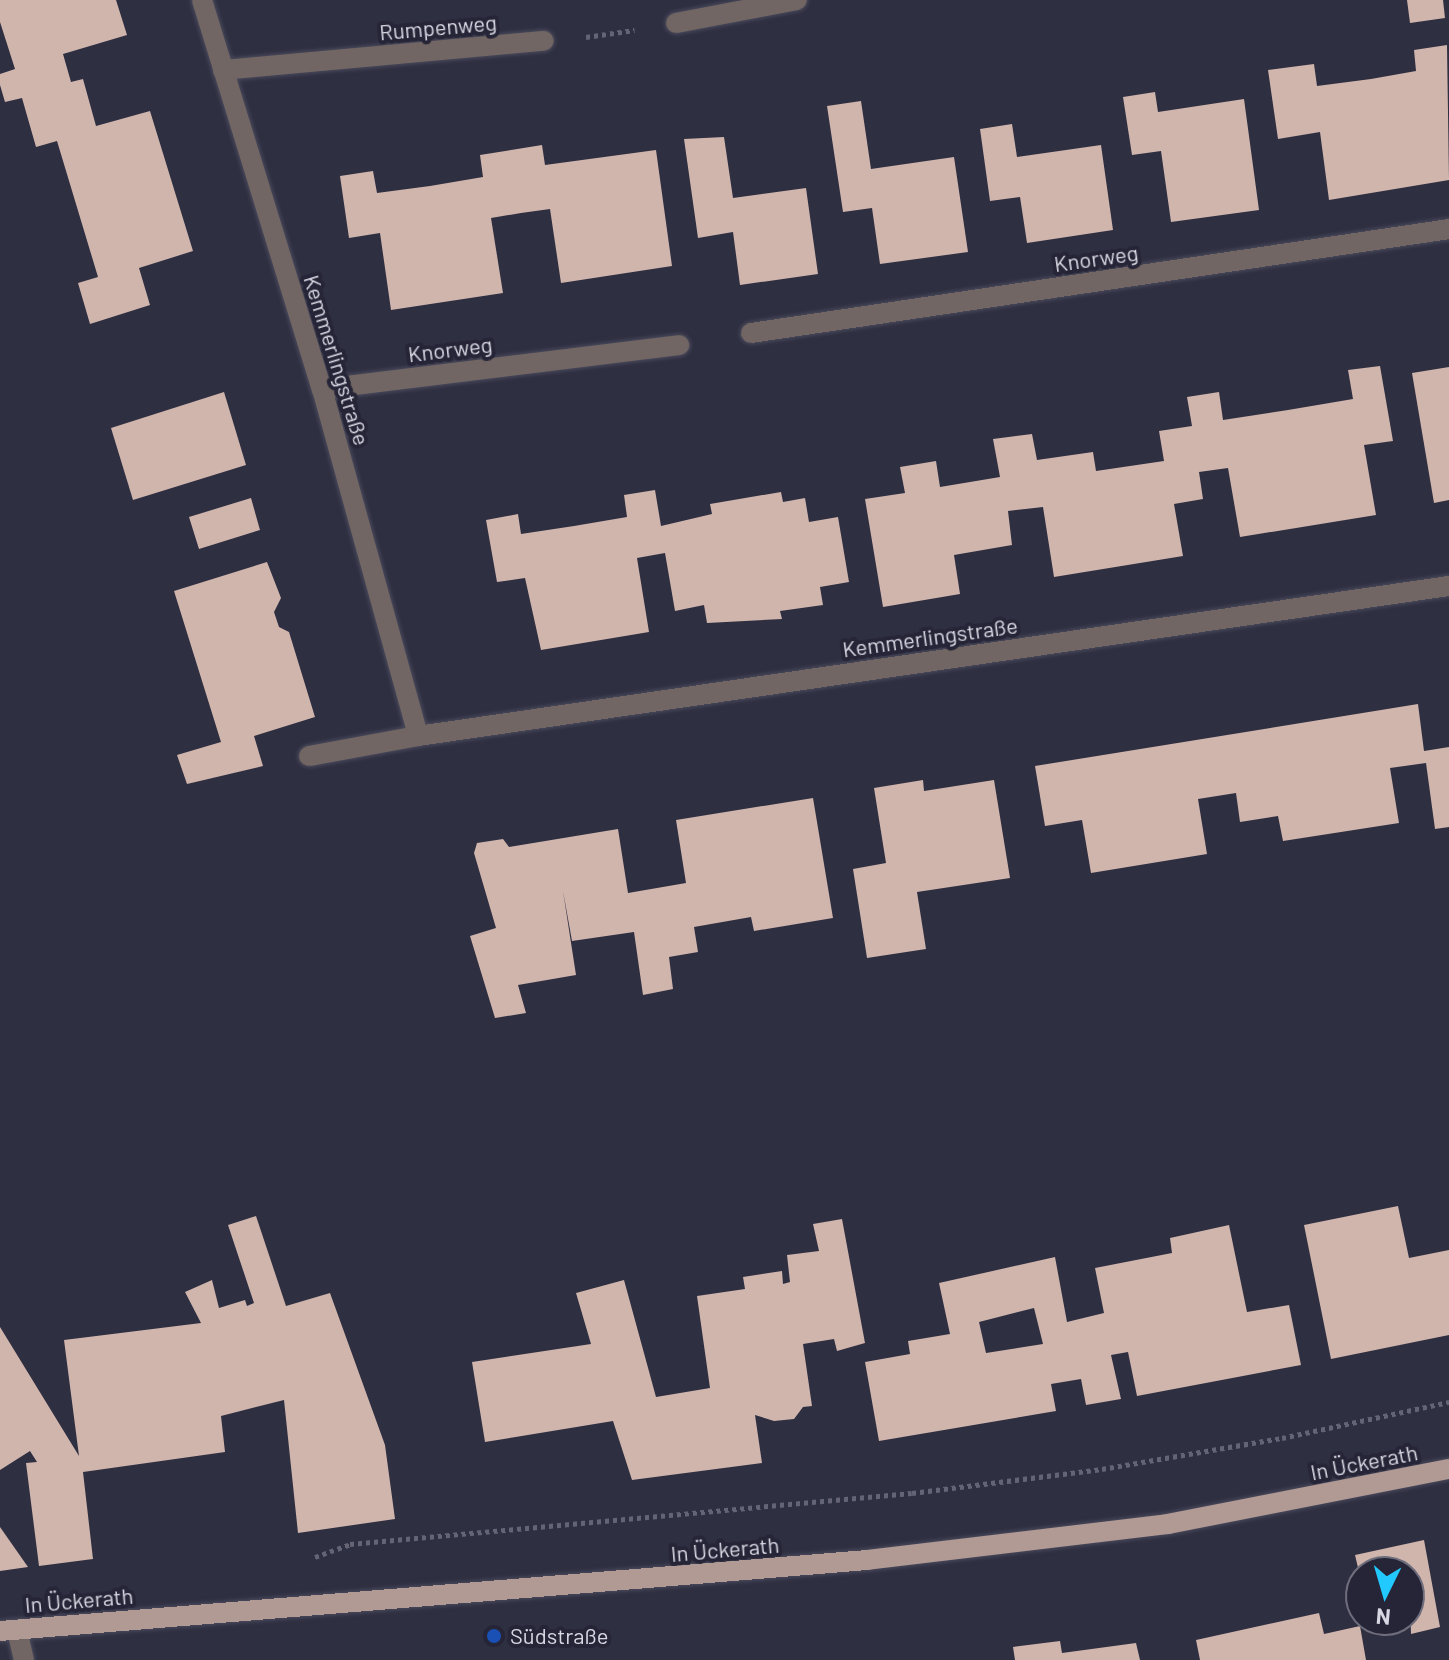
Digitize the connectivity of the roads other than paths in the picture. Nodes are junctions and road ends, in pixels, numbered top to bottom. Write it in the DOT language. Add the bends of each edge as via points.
graph roads {
  1 [pos="202,0"];
  2 [pos="797,0"];
  3 [pos="676,23"];
  4 [pos="544,41"];
  5 [pos="223,70"];
  6 [pos="1449,229"];
  7 [pos="751,333"];
  8 [pos="679,345"];
  9 [pos="322,389"];
  10 [pos="1449,586"];
  11 [pos="418,736"];
  12 [pos="309,756"];
  13 [pos="1449,1469"];
  14 [pos="8,1630"];
  15 [pos="24,1660"];
  1 -- 5 [label="street, Kemmerlingstraße"];
  2 -- 3 [label="street"];
  4 -- 5 [label="street, Rumpenweg"];
  5 -- 9 [label="street, Kemmerlingstraße"];
  6 -- 7 [label="street, Knorweg"];
  8 -- 9 [label="street, Knorweg"];
  9 -- 11 [label="street, Kemmerlingstraße"];
  10 -- 11 [label="street, Kemmerlingstraße"];
  11 -- 12 [label="street, Kemmerlingstraße"];
  13 -- 14 [label="main road, In Ückerath" via="1168,1524 867,1560"];
  14 -- 15 [label="street"];
}
